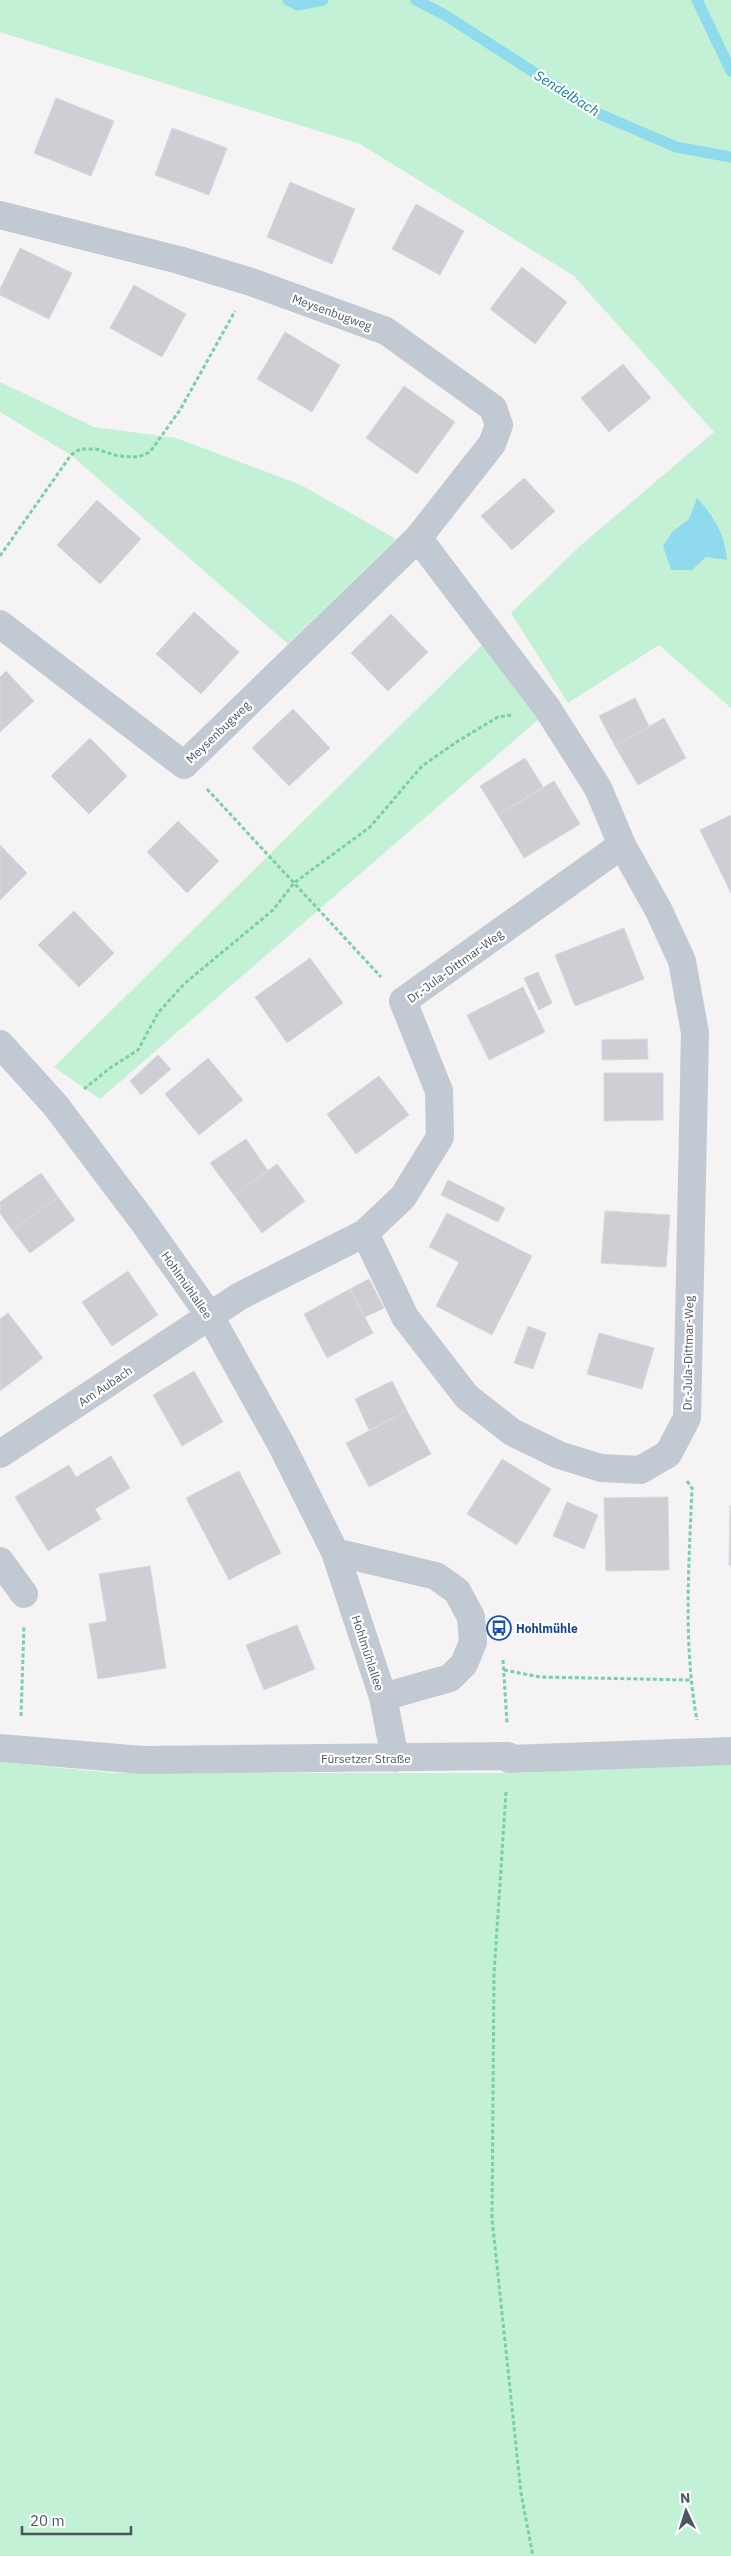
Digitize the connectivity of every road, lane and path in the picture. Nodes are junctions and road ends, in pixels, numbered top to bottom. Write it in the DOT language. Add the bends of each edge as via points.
graph roads {
  1 [pos="0,216"];
  2 [pos="251,282"];
  3 [pos="418,538"];
  4 [pos="0,556"];
  5 [pos="0,624"];
  6 [pos="547,708"];
  7 [pos="184,765"];
  8 [pos="622,845"];
  9 [pos="294,883"];
  10 [pos="403,1002"];
  11 [pos="0,1044"];
  12 [pos="56,1106"];
  13 [pos="365,1233"];
  14 [pos="210,1316"];
  15 [pos="0,1454"];
  16 [pos="668,1454"];
  17 [pos="335,1552"];
  18 [pos="0,1561"];
  19 [pos="24,1594"];
  20 [pos="502,1652"];
  21 [pos="504,1670"];
  22 [pos="690,1680"];
  23 [pos="383,1697"];
  24 [pos="10,1748"];
  25 [pos="731,1751"];
  26 [pos="703,1754"];
  27 [pos="395,1758"];
  28 [pos="508,1758"];
  29 [pos="533,2556"];
  1 -- 2 [label="street, Meysenbugweg" via="179,260"];
  2 -- 3 [label="street, Meysenbugweg" via="386,331 494,408 499,426 492,444"];
  2 -- 4 [label="path" via="180,410 150,452 138,457 80,449 71,455"];
  3 -- 6 [label="street"];
  3 -- 7 [label="street, Meysenbugweg"];
  5 -- 7 [label="street, Meysenbugweg"];
  6 -- 8 [label="street, Dr.-Jula-Dittmar-Weg" via="598,788"];
  6 -- 9 [label="path" via="498,717 458,740 422,766 370,827"];
  7 -- 9 [label="path"];
  8 -- 10 [label="street, Dr.-Jula-Dittmar-Weg"];
  8 -- 16 [label="street, Dr.-Jula-Dittmar-Weg" via="659,911 682,961 695,1033 687,1418"];
  9 -- 10 [label="path"];
  9 -- 12 [label="path" via="273,910 184,984 158,1012 138,1050 81,1092"];
  10 -- 13 [label="street, Dr.-Jula-Dittmar-Weg" via="439,1092 440,1137 403,1197"];
  11 -- 12 [label="street, Hohlmühlallee"];
  12 -- 14 [label="street, Hohlmühlallee"];
  13 -- 14 [label="street, Dr.-Jula-Dittmar-Weg" via="240,1296"];
  13 -- 16 [label="street" via="405,1316 467,1397 512,1432 559,1454 601,1468 640,1470"];
  14 -- 15 [label="street, Am Aubach"];
  14 -- 17 [label="street, Hohlmühlallee" via="282,1446"];
  16 -- 22 [label="path" via="692,1488 688,1604"];
  17 -- 23 [label="street, Hohlmühlallee"];
  17 -- 23 [label="street, Hohlmühlallee" via="436,1576 457,1591 471,1617 473,1642 464,1664 450,1678"];
  18 -- 19 [label="street"];
  19 -- 24 [label="path"];
  20 -- 21 [label="path"];
  21 -- 22 [label="path" via="540,1677"];
  21 -- 28 [label="path"];
  22 -- 26 [label="path"];
  23 -- 27 [label="street, Hohlmühlallee"];
  24 -- 27 [label="street, Fürsetzer Straße" via="142,1760"];
  25 -- 26 [label="street, Fürsetzer Straße"];
  26 -- 28 [label="street, Fürsetzer Straße"];
  27 -- 28 [label="street, Fürsetzer Straße"];
  28 -- 29 [label="path" via="494,1974 492,2218 521,2494"];
}
